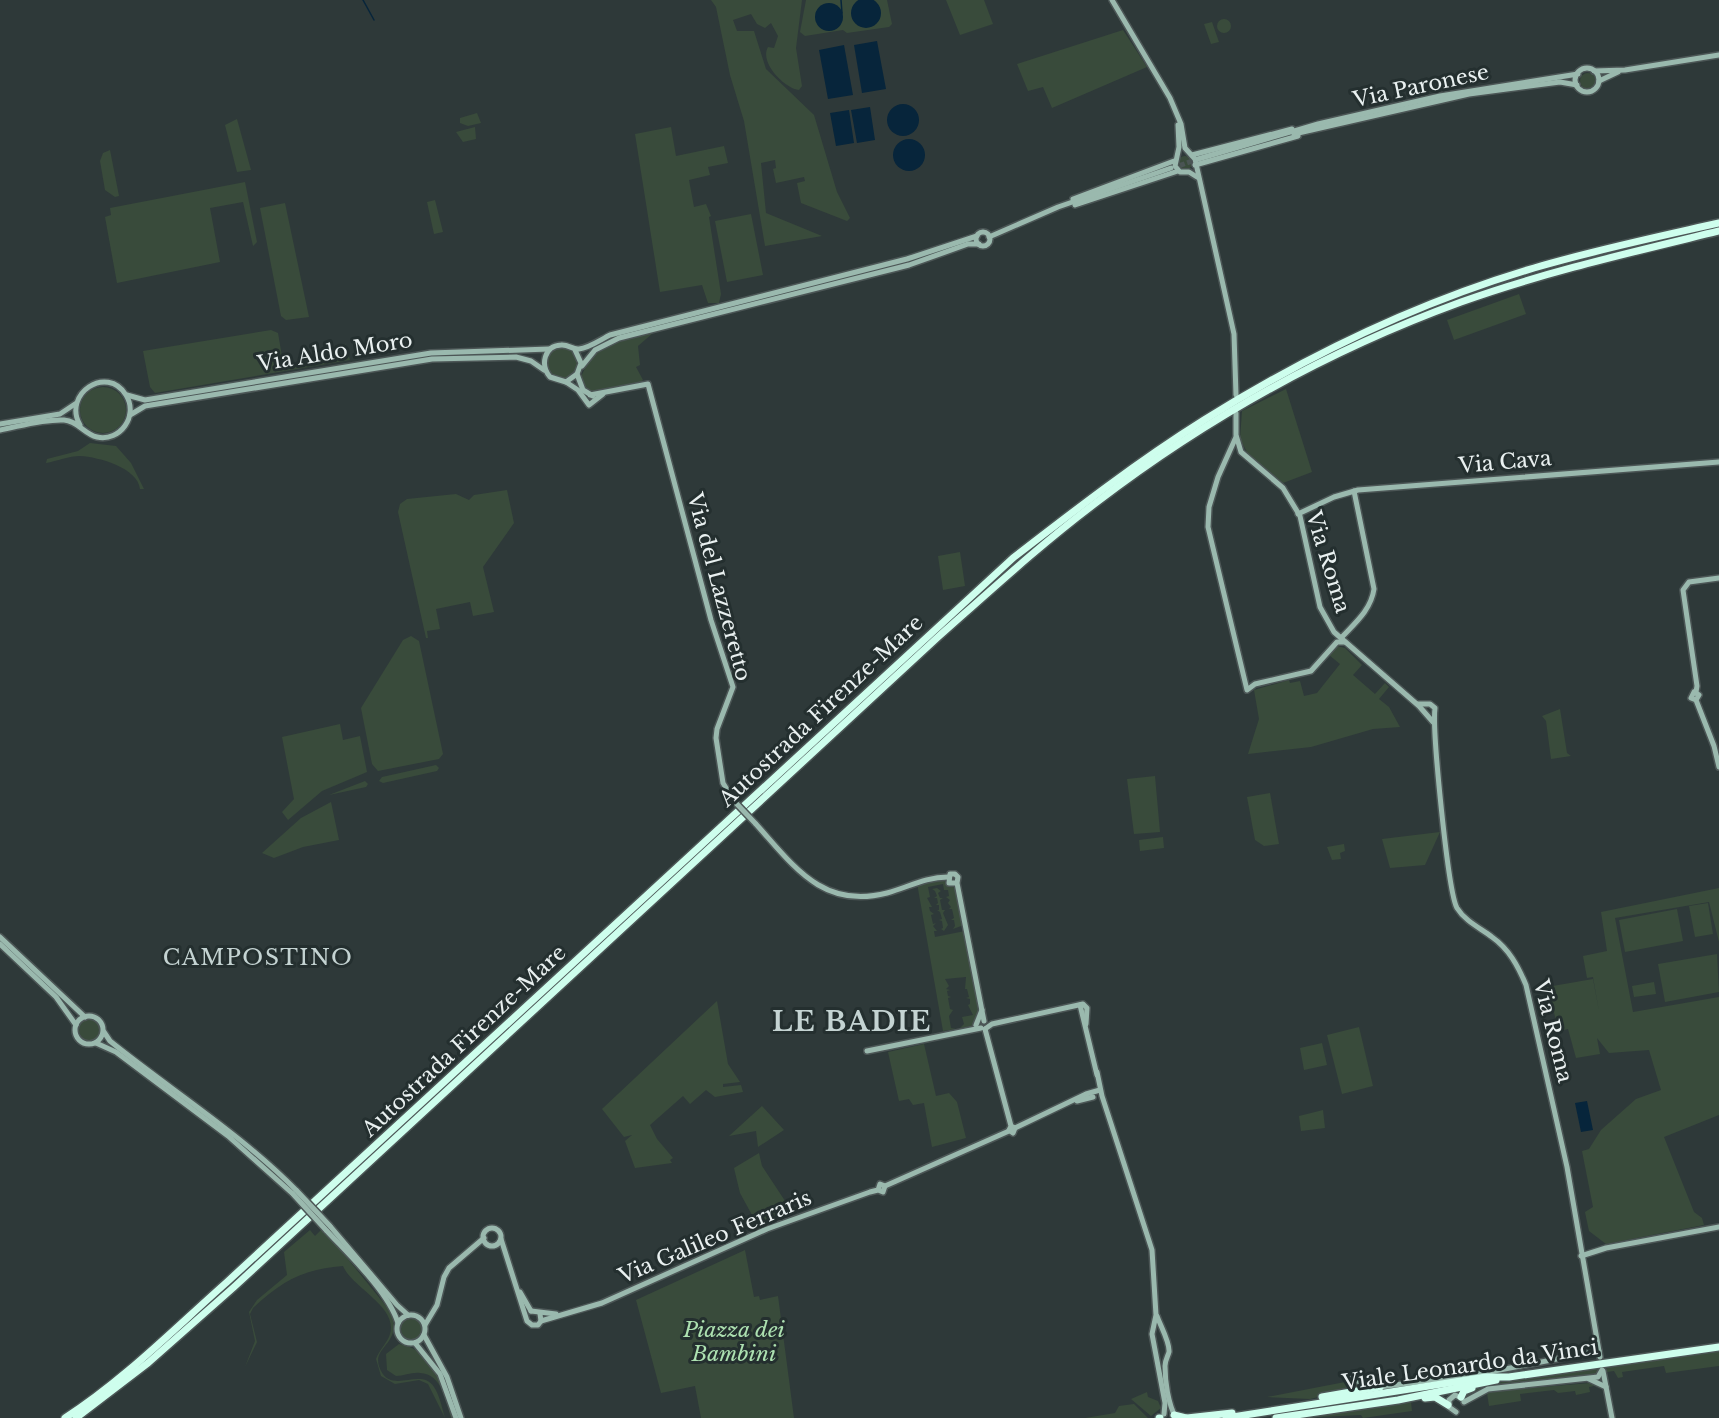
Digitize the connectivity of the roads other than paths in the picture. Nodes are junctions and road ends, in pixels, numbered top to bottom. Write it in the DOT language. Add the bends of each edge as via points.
graph roads {
  1 [pos="1112,0"];
  2 [pos="1719,55"];
  3 [pos="1594,70"];
  4 [pos="1626,70"];
  5 [pos="1578,74"];
  6 [pos="1599,81"];
  7 [pos="1576,85"];
  8 [pos="1177,115"];
  9 [pos="1318,127"];
  10 [pos="1191,154"];
  11 [pos="1176,158"];
  12 [pos="1196,163"];
  13 [pos="1174,169"];
  14 [pos="1189,172"];
  15 [pos="1198,179"];
  16 [pos="1058,207"];
  17 [pos="1719,223"];
  18 [pos="1719,231"];
  19 [pos="977,236"];
  20 [pos="989,237"];
  21 [pos="979,244"];
  22 [pos="779,294"];
  23 [pos="550,349"];
  24 [pos="575,350"];
  25 [pos="581,368"];
  26 [pos="545,370"];
  27 [pos="578,374"];
  28 [pos="566,381"];
  29 [pos="127,395"];
  30 [pos="1236,395"];
  31 [pos="592,397"];
  32 [pos="75,404"];
  33 [pos="1236,414"];
  34 [pos="130,416"];
  35 [pos="0,424"];
  36 [pos="80,425"];
  37 [pos="0,430"];
  38 [pos="1236,435"];
  39 [pos="1244,456"];
  40 [pos="1227,457"];
  41 [pos="1719,462"];
  42 [pos="1354,491"];
  43 [pos="1298,513"];
  44 [pos="1719,578"];
  45 [pos="1339,640"];
  46 [pos="1719,767"];
  47 [pos="948,878"];
  48 [pos="956,885"];
  49 [pos="0,937"];
  50 [pos="0,944"];
  51 [pos="85,1017"];
  52 [pos="76,1025"];
  53 [pos="984,1025"];
  54 [pos="104,1032"];
  55 [pos="96,1043"];
  56 [pos="867,1051"];
  57 [pos="1097,1094"];
  58 [pos="1012,1129"];
  59 [pos="295,1193"];
  60 [pos="1719,1227"];
  61 [pos="328,1228"];
  62 [pos="484,1238"];
  63 [pos="501,1239"];
  64 [pos="491,1245"];
  65 [pos="470,1249"];
  66 [pos="1583,1250"];
  67 [pos="507,1256"];
  68 [pos="436,1307"];
  69 [pos="529,1313"];
  70 [pos="1156,1314"];
  71 [pos="408,1315"];
  72 [pos="420,1317"];
  73 [pos="541,1318"];
  74 [pos="399,1323"];
  75 [pos="425,1325"];
  76 [pos="1162,1327"];
  77 [pos="1154,1330"];
  78 [pos="424,1335"];
  79 [pos="414,1342"];
  80 [pos="1719,1347"];
  81 [pos="1167,1357"];
  82 [pos="1158,1358"];
  83 [pos="1507,1378"];
  84 [pos="1589,1378"];
  85 [pos="1350,1379"];
  86 [pos="1380,1387"];
  87 [pos="1606,1387"];
  88 [pos="1462,1399"];
  89 [pos="1398,1400"];
  90 [pos="1294,1405"];
  91 [pos="1448,1405"];
  92 [pos="1457,1415"];
  93 [pos="1294,1416"];
  94 [pos="1161,1417"];
  95 [pos="1175,1417"];
  96 [pos="65,1418"];
  97 [pos="76,1418"];
  98 [pos="456,1418"];
  99 [pos="461,1418"];
  100 [pos="1186,1418"];
  101 [pos="1226,1418"];
  102 [pos="1276,1418"];
  103 [pos="1286,1418"];
  104 [pos="1612,1418"];
  1 -- 8 [label="street"];
  2 -- 4 [label="street, Via Paronese"];
  3 -- 4 [label="street, Via Paronese"];
  3 -- 5 [label="street, Via Paronese" via="1585,69"];
  3 -- 6 [label="street"];
  4 -- 6 [label="street, Via Paronese"];
  5 -- 7 [label="street"];
  5 -- 9 [label="street, Via Paronese" via="1440,96"];
  6 -- 7 [label="street, Via Paronese" via="1591,92"];
  7 -- 9 [label="street, Via Paronese" via="1560,82 1469,94"];
  8 -- 10 [label="street" via="1185,148"];
  8 -- 11 [label="street"];
  9 -- 10 [label="street" via="1270,133"];
  9 -- 12 [label="street"];
  9 -- 12 [label="street, Via Paronese"];
  10 -- 11 [label="street"];
  10 -- 12 [label="street"];
  11 -- 13 [label="street"];
  11 -- 16 [label="street"];
  12 -- 14 [label="street"];
  12 -- 15 [label="street"];
  13 -- 14 [label="street"];
  13 -- 16 [label="street" via="1084,203"];
  14 -- 15 [label="street"];
  15 -- 30 [label="street" via="1234,334"];
  16 -- 20 [label="street"];
  17 -- 96 [label="highway, Autostrada Firenze-Mare" via="1532,269 1404,317 1271,381 1140,463 1013,558 236,1274 84,1406"];
  18 -- 97 [label="highway, Autostrada Firenze-Mare" via="1536,278 1407,324 1251,400 1097,502 1019,564 938,637 191,1325 122,1385"];
  19 -- 20 [label="street" via="984,232"];
  19 -- 21 [label="street"];
  19 -- 22 [label="street" via="907,260"];
  20 -- 21 [label="street" via="987,243"];
  21 -- 22 [label="street"];
  22 -- 24 [label="street, Via Aldo Moro" via="610,336"];
  22 -- 25 [label="street" via="606,342"];
  23 -- 24 [label="street, Via Aldo Moro" via="562,345"];
  23 -- 26 [label="street" via="545,357"];
  23 -- 29 [label="street, Via Aldo Moro" via="431,354 145,400"];
  24 -- 25 [label="street"];
  25 -- 27 [label="street"];
  26 -- 28 [label="street, Via Aldo Moro" via="553,379"];
  26 -- 34 [label="street, Via Aldo Moro" via="516,357 432,359 145,406"];
  27 -- 28 [label="street"];
  27 -- 31 [label="street" via="583,390"];
  28 -- 31 [label="street, Via Aldo Moro" via="589,405 593,404"];
  29 -- 32 [label="street, Via Aldo Moro" via="113,384 98,382 85,388"];
  29 -- 34 [label="street"];
  31 -- 47 [label="street, Via del Lazzeretto, bridge" via="648,384 711,620 733,687 716,738 723,783 734,801 808,879 839,895 873,897 917,881"];
  32 -- 35 [label="street, Via Aldo Moro" via="60,414"];
  32 -- 36 [label="street"];
  33 -- 38 [label="street, Via Roma"];
  34 -- 36 [label="street, Via Aldo Moro" via="122,429 109,437 94,436"];
  36 -- 37 [label="street, Via Aldo Moro" via="63,420"];
  38 -- 39 [label="street, Via Roma"];
  38 -- 40 [label="street"];
  39 -- 40 [label="street" via="1235,453"];
  39 -- 43 [label="street, Via Roma" via="1283,488"];
  40 -- 45 [label="street" via="1209,507 1208,527 1247,690 1255,684 1311,671"];
  41 -- 42 [label="street, Via Cava"];
  42 -- 43 [label="street, Via Cava"];
  42 -- 45 [label="street" via="1374,589 1366,610"];
  43 -- 45 [label="street, Via Roma" via="1320,607"];
  44 -- 46 [label="street" via="1689,582 1683,590 1699,697 1696,700"];
  45 -- 66 [label="street, Via Roma" via="1428,711 1435,729 1454,902 1467,920 1504,948 1521,972 1543,1054"];
  47 -- 48 [label="street, Via del Lazzeretto"];
  47 -- 48 [label="street, Via del Lazzeretto" via="957,875"];
  48 -- 53 [label="street"];
  49 -- 51 [label="street"];
  50 -- 52 [label="street" via="56,997"];
  51 -- 52 [label="street"];
  51 -- 54 [label="street" via="94,1016"];
  52 -- 55 [label="street" via="75,1034 80,1041"];
  53 -- 56 [label="street"];
  53 -- 57 [label="street" via="1070,1007 1081,1010 1097,1072"];
  53 -- 58 [label="street"];
  54 -- 55 [label="street"];
  54 -- 59 [label="street" via="110,1041 261,1156"];
  55 -- 59 [label="street" via="116,1052"];
  57 -- 58 [label="street, Via Galileo Ferraris"];
  57 -- 70 [label="street" via="1108,1115 1152,1250"];
  58 -- 73 [label="street, Via Galileo Ferraris" via="885,1186 883,1192 878,1190 776,1225 602,1303"];
  59 -- 61 [label="street, bridge"];
  60 -- 66 [label="street"];
  61 -- 71 [label="street"];
  61 -- 74 [label="street"];
  62 -- 63 [label="street" via="492,1228 499,1231"];
  62 -- 64 [label="street"];
  62 -- 65 [label="street"];
  63 -- 64 [label="street"];
  63 -- 67 [label="street"];
  64 -- 65 [label="street"];
  64 -- 67 [label="street"];
  65 -- 68 [label="street" via="456,1259 444,1277"];
  66 -- 86 [label="street, Via Roma" via="1600,1354"];
  67 -- 69 [label="street"];
  68 -- 72 [label="street"];
  68 -- 75 [label="street"];
  69 -- 73 [label="street"];
  69 -- 73 [label="street" via="527,1321 532,1325"];
  70 -- 76 [label="street"];
  70 -- 77 [label="street"];
  71 -- 72 [label="street"];
  71 -- 74 [label="street"];
  72 -- 75 [label="street"];
  74 -- 79 [label="street" via="399,1337"];
  75 -- 78 [label="street"];
  76 -- 77 [label="street"];
  76 -- 81 [label="street" via="1169,1350"];
  77 -- 82 [label="street"];
  78 -- 79 [label="street"];
  78 -- 99 [label="street" via="447,1377"];
  79 -- 98 [label="street" via="440,1374"];
  80 -- 83 [label="highway, Viale Leonardo da Vinci"];
  81 -- 82 [label="street"];
  81 -- 95 [label="street" via="1166,1378"];
  82 -- 94 [label="street" via="1165,1403"];
  83 -- 88 [label="highway" via="1467,1389"];
  83 -- 89 [label="highway, Viale Leonardo da Vinci"];
  83 -- 90 [label="highway, Viale Leonardo da Vinci" via="1486,1377"];
  84 -- 87 [label="street"];
  84 -- 87 [label="street" via="1598,1377 1602,1370"];
  84 -- 88 [label="street" via="1488,1389"];
  85 -- 86 [label="street"];
  86 -- 90 [label="highway"];
  87 -- 104 [label="street"];
  88 -- 91 [label="street" via="1453,1396"];
  88 -- 92 [label="street"];
  89 -- 91 [label="highway" via="1435,1397"];
  89 -- 93 [label="highway, Viale Leonardo da Vinci"];
  90 -- 100 [label="highway"];
  90 -- 101 [label="highway, Viale Leonardo da Vinci"];
  91 -- 92 [label="street"];
  93 -- 102 [label="highway, Viale Leonardo da Vinci"];
  93 -- 103 [label="highway"];
  94 -- 95 [label="street"];
  95 -- 100 [label="highway"];
}
